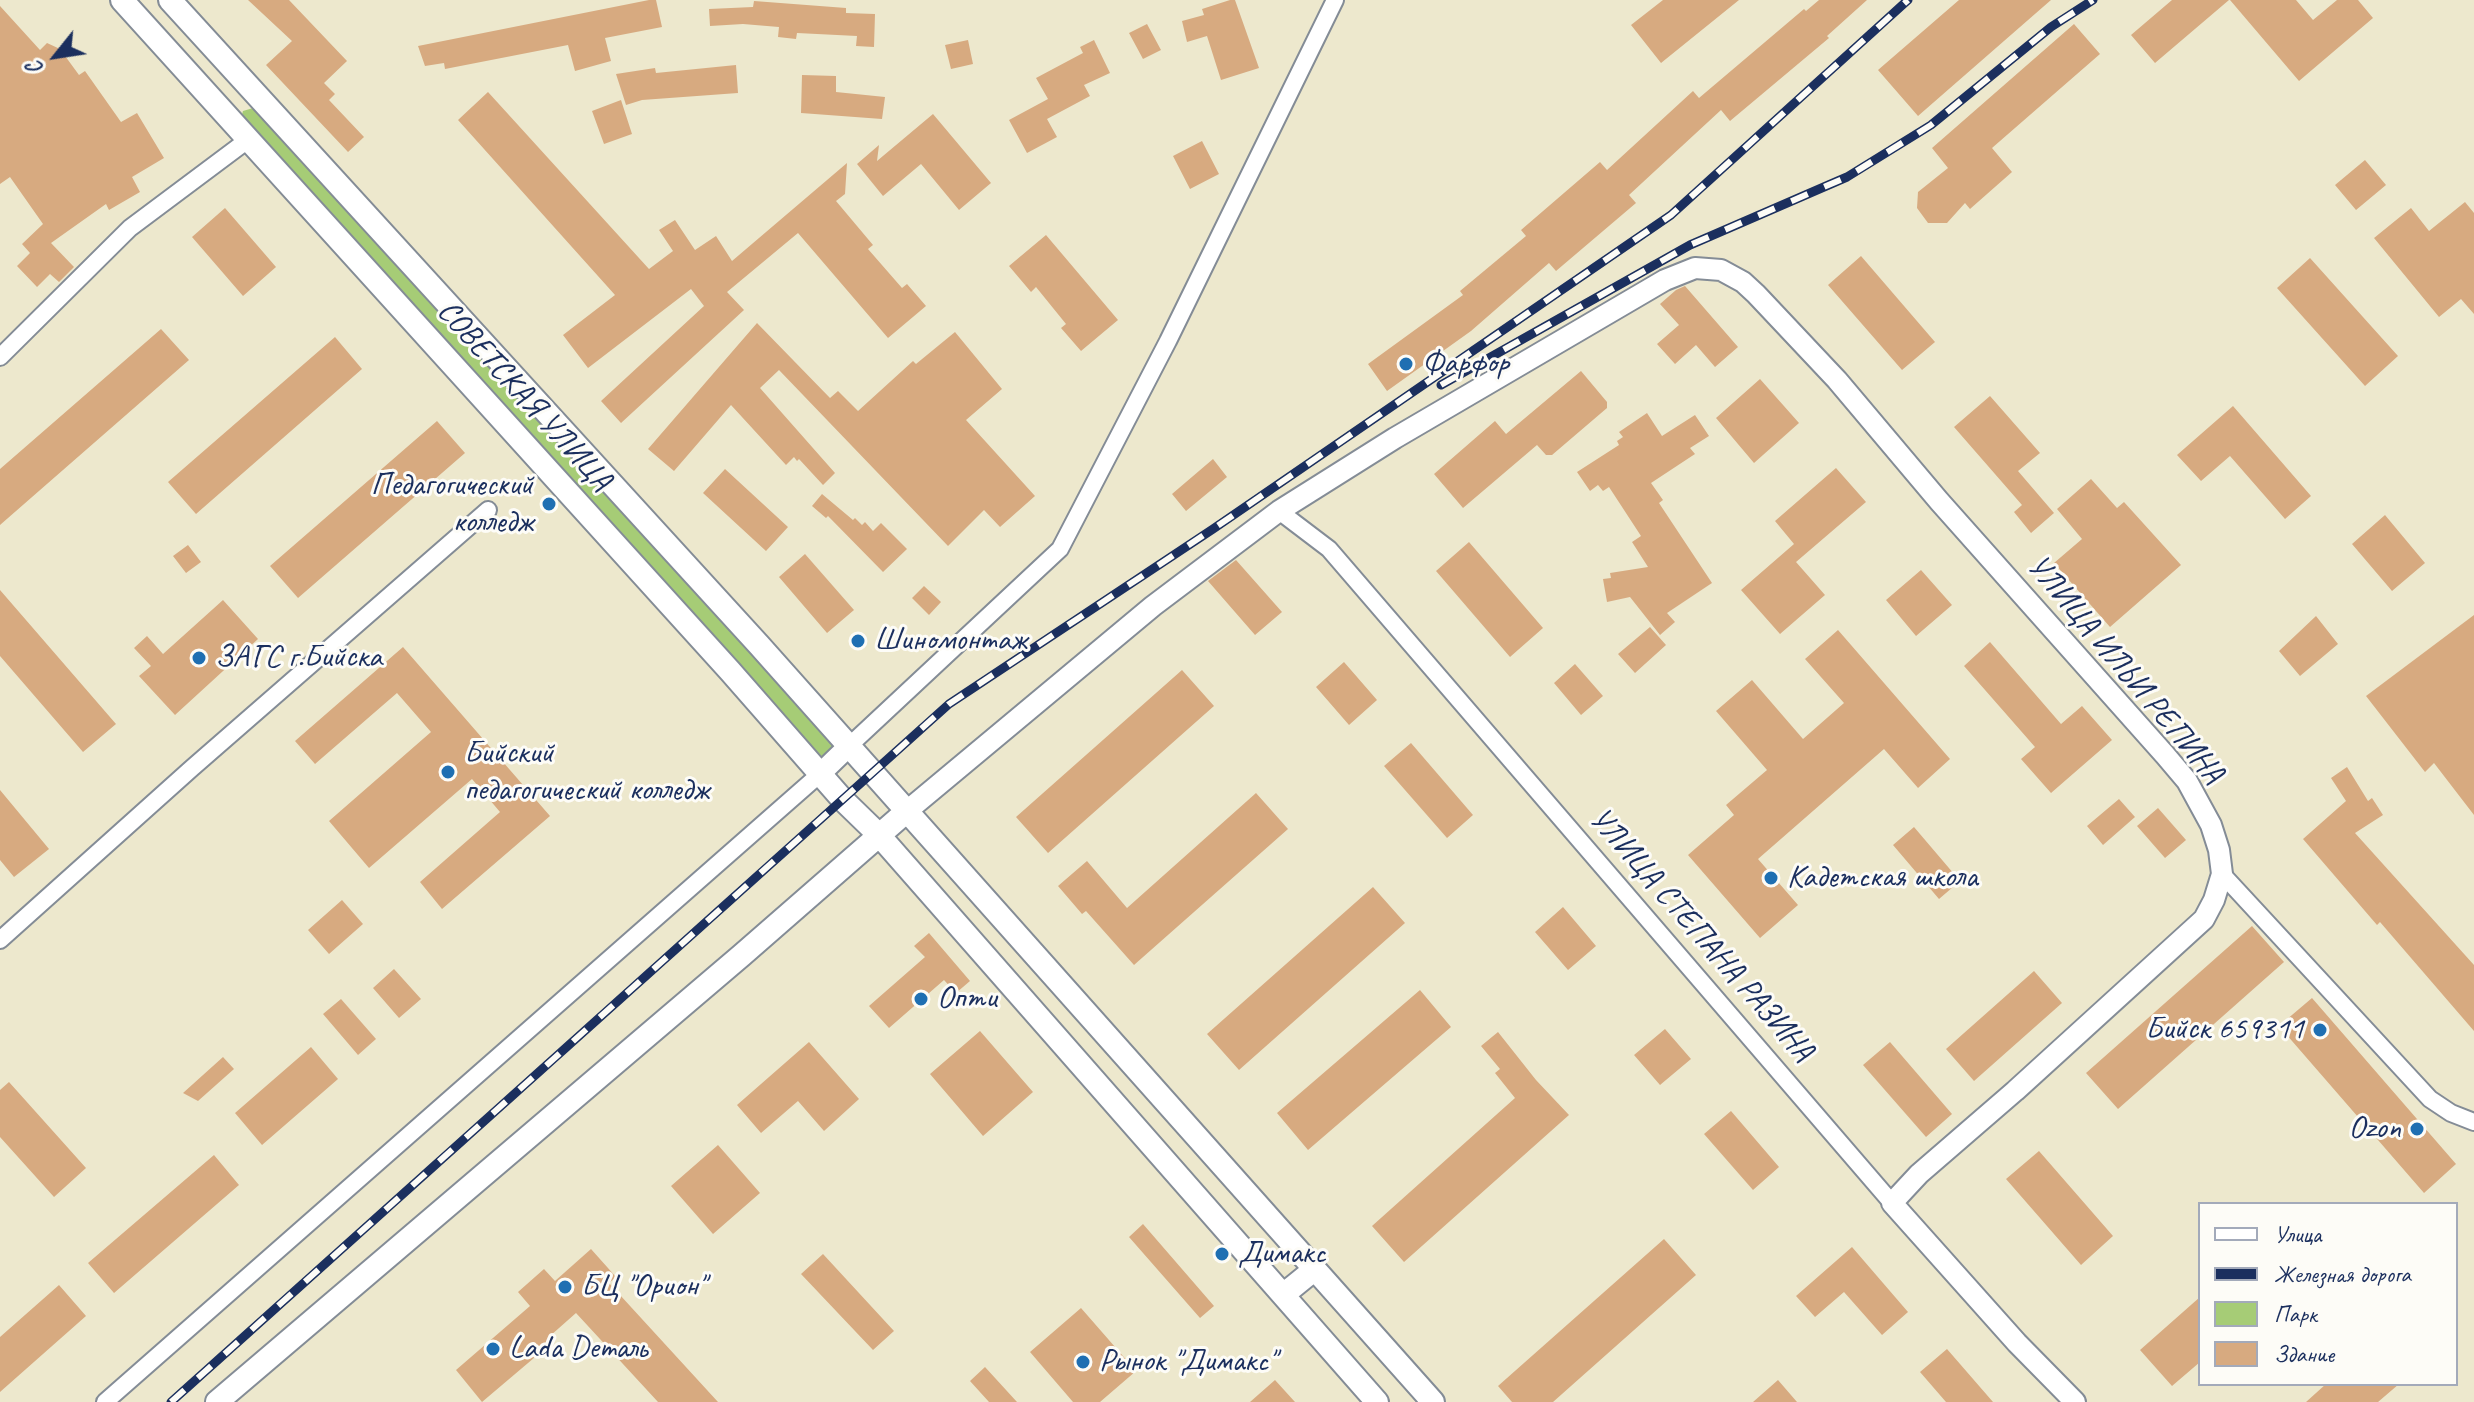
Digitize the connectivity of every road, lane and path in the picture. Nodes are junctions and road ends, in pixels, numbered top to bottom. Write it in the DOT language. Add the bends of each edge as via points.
graph roads {
  1 [pos="122,0"];
  2 [pos="170,0"];
  3 [pos="1335,0"];
  4 [pos="249,139"];
  5 [pos="0,357"];
  6 [pos="488,510"];
  7 [pos="1279,511"];
  8 [pos="849,746"];
  9 [pos="821,773"];
  10 [pos="907,811"];
  11 [pos="878,834"];
  12 [pos="2222,874"];
  13 [pos="0,940"];
  14 [pos="1037,956"];
  15 [pos="1005,979"];
  16 [pos="2474,1122"];
  17 [pos="1892,1203"];
  18 [pos="1315,1269"];
  19 [pos="1283,1295"];
  20 [pos="105,1402"];
  21 [pos="217,1402"];
  22 [pos="1377,1402"];
  23 [pos="1433,1402"];
  24 [pos="2075,1402"];
  1 -- 4 [label="main road, СОВЕТСКАЯ УЛИЦА"];
  2 -- 8 [label="main road, СОВЕТСКАЯ УЛИЦА"];
  3 -- 8 [label="street" via="1060,549"];
  4 -- 5 [label="street" via="130,228"];
  4 -- 9 [label="main road, СОВЕТСКАЯ УЛИЦА"];
  6 -- 13 [label="street"];
  7 -- 10 [label="street" via="1153,606"];
  7 -- 12 [label="street, УЛИЦА ИЛЬИ РЕПИНА" via="1665,280 1685,271 1721,270 1743,282 1837,380 2187,781 2211,825"];
  7 -- 17 [label="street, УЛИЦА СТЕПАНА РАЗИНА" via="1329,549"];
  8 -- 9 [label="street"];
  8 -- 10 [label="main road, СОВЕТСКАЯ УЛИЦА"];
  9 -- 11 [label="main road, СОВЕТСКАЯ УЛИЦА"];
  9 -- 20 [label="street"];
  10 -- 11 [label="main road"];
  10 -- 14 [label="main road, СОВЕТСКАЯ УЛИЦА"];
  11 -- 15 [label="main road, СОВЕТСКАЯ УЛИЦА"];
  11 -- 21 [label="main road"];
  12 -- 16 [label="street" via="2430,1099"];
  12 -- 17 [label="street" via="2204,919"];
  14 -- 15 [label="main road"];
  14 -- 18 [label="main road, СОВЕТСКАЯ УЛИЦА"];
  15 -- 19 [label="main road, СОВЕТСКАЯ УЛИЦА"];
  17 -- 24 [label="street, УЛИЦА СТЕПАНА РАЗИНА"];
  18 -- 19 [label="main road"];
  18 -- 23 [label="main road, СОВЕТСКАЯ УЛИЦА"];
  19 -- 22 [label="main road, СОВЕТСКАЯ УЛИЦА"];
}
